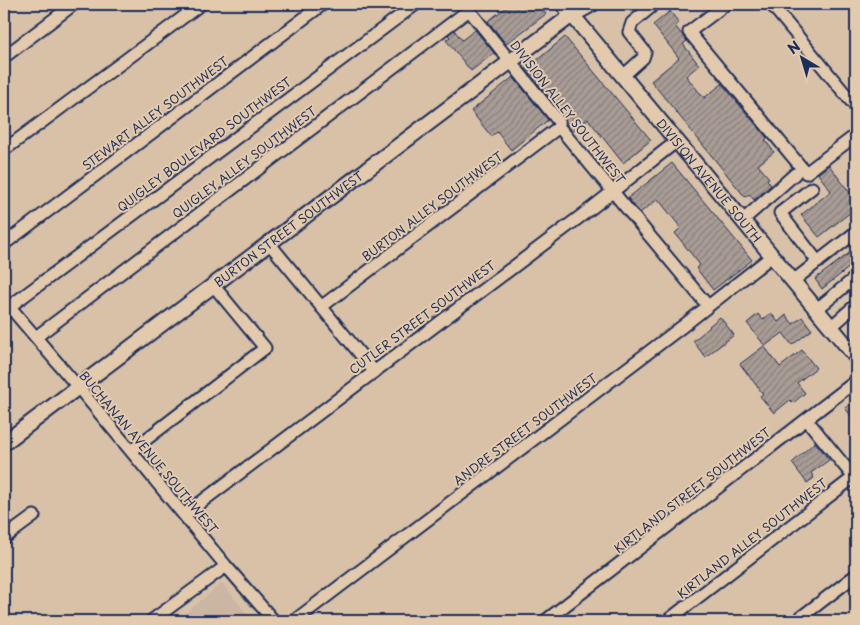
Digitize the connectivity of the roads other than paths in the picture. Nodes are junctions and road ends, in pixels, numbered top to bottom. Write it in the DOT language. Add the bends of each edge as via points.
graph roads {
  1 [pos="74,4"];
  2 [pos="201,4"];
  3 [pos="323,4"];
  4 [pos="416,4"];
  5 [pos="563,4"];
  6 [pos="592,4"];
  7 [pos="652,4"];
  8 [pos="726,4"];
  9 [pos="771,4"];
  10 [pos="467,7"];
  11 [pos="572,15"];
  12 [pos="4,57"];
  13 [pos="511,61"];
  14 [pos="623,76"];
  15 [pos="856,107"];
  16 [pos="559,127"];
  17 [pos="856,135"];
  18 [pos="677,141"];
  19 [pos="4,150"];
  20 [pos="801,174"];
  21 [pos="812,188"];
  22 [pos="612,192"];
  23 [pos="742,221"];
  24 [pos="856,232"];
  25 [pos="269,243"];
  26 [pos="4,244"];
  27 [pos="772,256"];
  28 [pos="818,262"];
  29 [pos="856,277"];
  30 [pos="793,281"];
  31 [pos="213,285"];
  32 [pos="6,304"];
  33 [pos="856,305"];
  34 [pos="708,306"];
  35 [pos="321,307"];
  36 [pos="817,309"];
  37 [pos="832,326"];
  38 [pos="36,338"];
  39 [pos="856,357"];
  40 [pos="374,371"];
  41 [pos="856,381"];
  42 [pos="78,387"];
  43 [pos="806,420"];
  44 [pos="4,442"];
  45 [pos="131,451"];
  46 [pos="855,479"];
  47 [pos="184,515"];
  48 [pos="34,516"];
  49 [pos="4,538"];
  50 [pos="226,566"];
  51 [pos="856,575"];
  52 [pos="152,621"];
  53 [pos="274,621"];
  54 [pos="294,621"];
  55 [pos="545,621"];
  56 [pos="667,621"];
  57 [pos="796,621"];
  1 -- 12 [label="street"];
  2 -- 19 [label="street"];
  3 -- 26 [label="street, STEWART ALLEY SOUTHWEST"];
  4 -- 32 [label="street, QUIGLEY BOULEVARD SOUTHWEST"];
  5 -- 11 [label="main road, DIVISION AVENUE SOUTH"];
  6 -- 11 [label="main road, BURTON STREET SOUTHWEST"];
  7 -- 14 [label="street" via="632,22 629,32 645,52 643,58"];
  8 -- 20 [label="street" via="689,32"];
  9 -- 15 [label="street"];
  10 -- 13 [label="street, DIVISION ALLEY SOUTHWEST"];
  10 -- 38 [label="street, QUIGLEY ALLEY SOUTHWEST"];
  11 -- 13 [label="main road, BURTON STREET SOUTHWEST"];
  11 -- 14 [label="main road, DIVISION AVENUE SOUTH"];
  13 -- 16 [label="street, DIVISION ALLEY SOUTHWEST" via="559,122"];
  13 -- 25 [label="main road, BURTON STREET SOUTHWEST"];
  14 -- 18 [label="main road, DIVISION AVENUE SOUTH"];
  16 -- 22 [label="street, DIVISION ALLEY SOUTHWEST"];
  16 -- 35 [label="street, BURTON ALLEY SOUTHWEST"];
  17 -- 20 [label="street"];
  18 -- 22 [label="street, CUTLER STREET SOUTHWEST"];
  18 -- 23 [label="main road, DIVISION AVENUE SOUTH"];
  20 -- 23 [label="street"];
  21 -- 28 [label="street" via="780,213"];
  22 -- 34 [label="street, DIVISION ALLEY SOUTHWEST"];
  22 -- 40 [label="street, CUTLER STREET SOUTHWEST"];
  23 -- 27 [label="main road, DIVISION AVENUE SOUTH"];
  24 -- 28 [label="street"];
  25 -- 31 [label="main road, BURTON STREET SOUTHWEST"];
  25 -- 35 [label="street"];
  27 -- 30 [label="main road, DIVISION AVENUE SOUTH"];
  27 -- 34 [label="street, ANDRE STREET SOUTHWEST"];
  28 -- 30 [label="street"];
  29 -- 36 [label="street"];
  30 -- 36 [label="main road, DIVISION AVENUE SOUTH"];
  31 -- 42 [label="main road, BURTON STREET SOUTHWEST"];
  31 -- 45 [label="street" via="265,348"];
  32 -- 38 [label="street, BUCHANAN AVENUE SOUTHWEST"];
  33 -- 37 [label="street"];
  34 -- 54 [label="street, ANDRE STREET SOUTHWEST"];
  35 -- 40 [label="street"];
  36 -- 37 [label="main road, DIVISION AVENUE SOUTH"];
  37 -- 39 [label="main road, DIVISION AVENUE SOUTH"];
  38 -- 42 [label="street, BUCHANAN AVENUE SOUTHWEST"];
  40 -- 47 [label="street, CUTLER STREET SOUTHWEST"];
  41 -- 43 [label="street, KIRTLAND STREET SOUTHWEST"];
  42 -- 44 [label="main road, BURTON STREET SOUTHWEST"];
  42 -- 45 [label="street, BUCHANAN AVENUE SOUTHWEST"];
  43 -- 46 [label="street"];
  43 -- 55 [label="street, KIRTLAND STREET SOUTHWEST"];
  45 -- 47 [label="street, BUCHANAN AVENUE SOUTHWEST"];
  46 -- 56 [label="street, KIRTLAND ALLEY SOUTHWEST"];
  47 -- 50 [label="street, BUCHANAN AVENUE SOUTHWEST"];
  48 -- 49 [label="street"];
  50 -- 52 [label="street"];
  50 -- 53 [label="street, BUCHANAN AVENUE SOUTHWEST"];
  51 -- 57 [label="street"];
}
